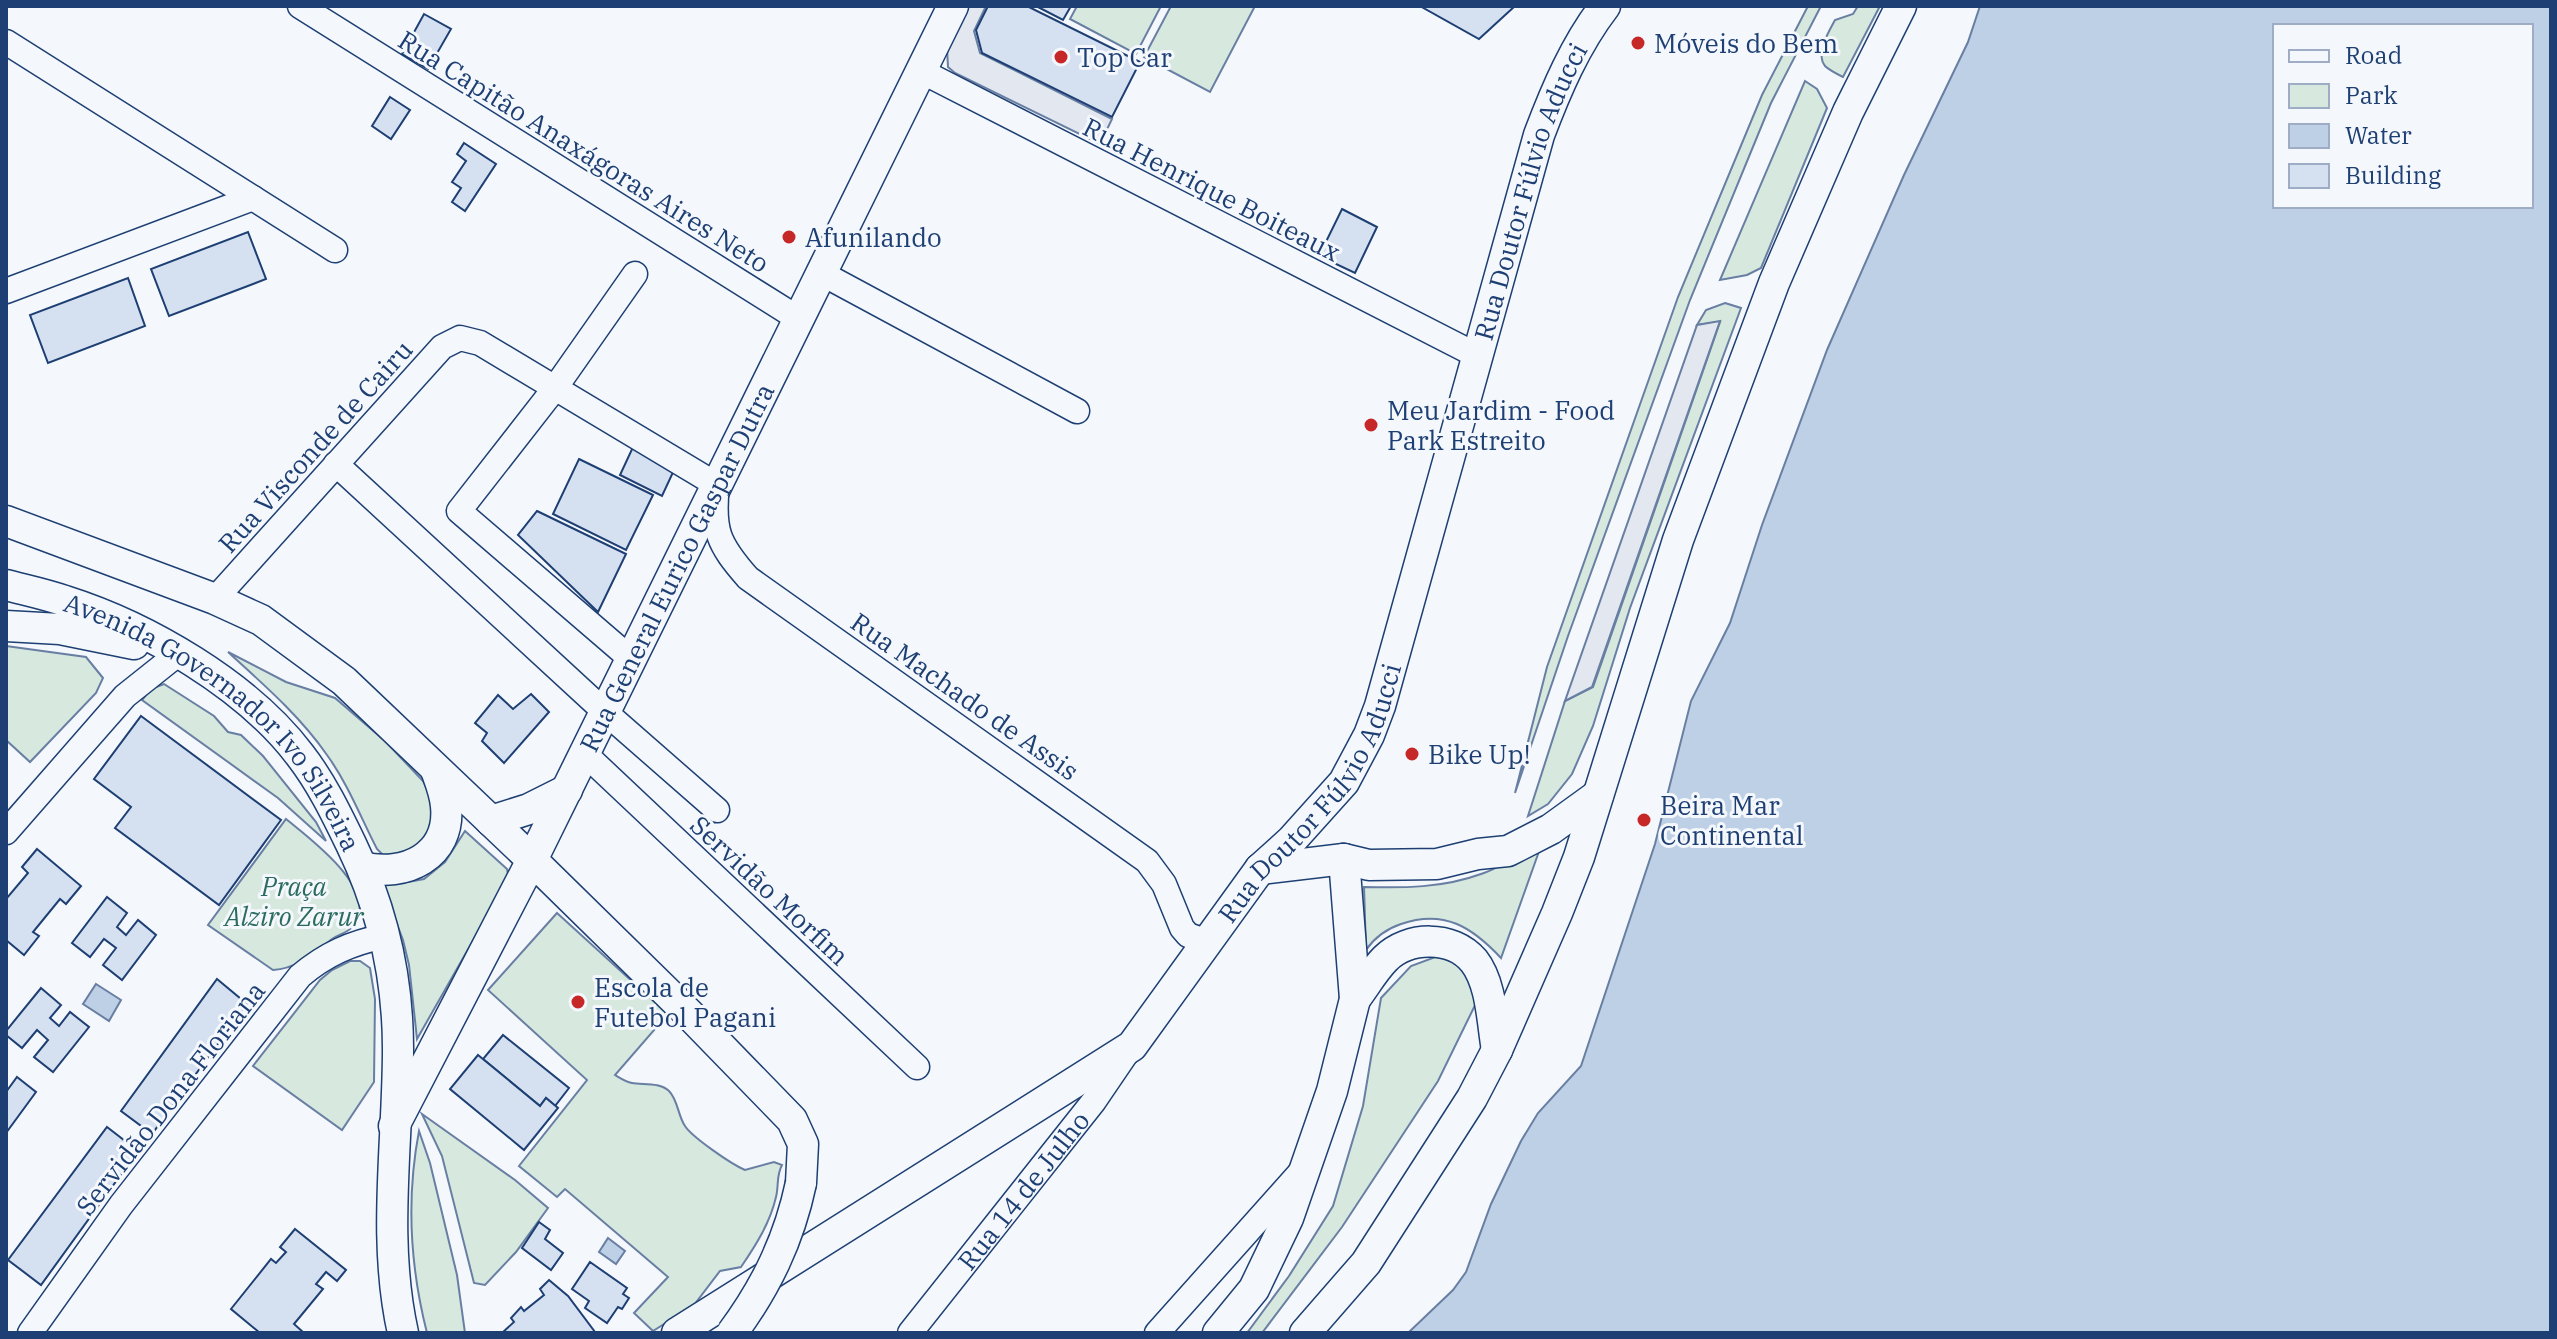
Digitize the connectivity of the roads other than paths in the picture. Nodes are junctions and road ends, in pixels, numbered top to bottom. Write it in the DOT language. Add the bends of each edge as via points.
graph roads {
  1 [pos="300,6"];
  2 [pos="953,6"];
  3 [pos="1605,6"];
  4 [pos="1901,6"];
  5 [pos="6,42"];
  6 [pos="921,71"];
  7 [pos="253,198"];
  8 [pos="335,250"];
  9 [pos="821,273"];
  10 [pos="635,274"];
  11 [pos="6,291"];
  12 [pos="799,319"];
  13 [pos="1478,356"];
  14 [pos="555,388"];
  15 [pos="1077,411"];
  16 [pos="336,464"];
  17 [pos="717,485"];
  18 [pos="6,521"];
  19 [pos="6,585"];
  20 [pos="215,599"];
  21 [pos="6,626"];
  22 [pos="179,653"];
  23 [pos="631,659"];
  24 [pos="605,712"];
  25 [pos="585,754"];
  26 [pos="435,767"];
  27 [pos="567,790"];
  28 [pos="1598,795"];
  29 [pos="717,810"];
  30 [pos="491,821"];
  31 [pos="6,832"];
  32 [pos="528,856"];
  33 [pos="1344,859"];
  34 [pos="362,867"];
  35 [pos="1260,869"];
  36 [pos="385,936"];
  37 [pos="1207,942"];
  38 [pos="1355,999"];
  39 [pos="1132,1046"];
  40 [pos="1497,1050"];
  41 [pos="917,1067"];
  42 [pos="395,1113"];
  43 [pos="1309,1163"];
  44 [pos="30,1333"];
  45 [pos="403,1333"];
  46 [pos="677,1333"];
  47 [pos="732,1333"];
  48 [pos="910,1333"];
  49 [pos="1157,1333"];
  50 [pos="1218,1333"];
  51 [pos="1305,1333"];
  1 -- 12 [label="street, Rua Capitão Anaxágoras Aires Neto"];
  2 -- 6 [label="main road, Rua General Eurico Gaspar Dutra"];
  3 -- 13 [label="main road, Rua Doutor Fúlvio Aducci" via="1575,51 1539,135"];
  4 -- 28 [label="main road" via="1848,112 1774,283 1678,540"];
  5 -- 7 [label="street"];
  6 -- 9 [label="main road, Rua General Eurico Gaspar Dutra"];
  6 -- 13 [label="street, Rua Henrique Boiteaux"];
  7 -- 8 [label="street"];
  7 -- 11 [label="street"];
  9 -- 12 [label="main road, Rua General Eurico Gaspar Dutra"];
  9 -- 15 [label="street"];
  10 -- 14 [label="street"];
  12 -- 17 [label="main road, Rua General Eurico Gaspar Dutra"];
  13 -- 35 [label="main road, Rua Doutor Fúlvio Aducci" via="1369,735 1344,782"];
  14 -- 16 [label="street, Rua Visconde de Cairu" via="480,343 460,338 442,347"];
  14 -- 17 [label="street"];
  14 -- 23 [label="street" via="459,511"];
  16 -- 20 [label="street, Rua Visconde de Cairu"];
  16 -- 24 [label="street"];
  17 -- 23 [label="main road, Rua General Eurico Gaspar Dutra"];
  17 -- 37 [label="street, Rua Machado de Assis" via="716,528 730,558 748,578 1147,861 1164,884 1182,928"];
  18 -- 20 [label="main road"];
  19 -- 22 [label="main road, Avenida Governador Ivo Silveira" via="66,601"];
  20 -- 26 [label="main road" via="261,620 320,662"];
  21 -- 22 [label="main road" via="60,629"];
  22 -- 31 [label="street" via="125,696"];
  22 -- 34 [label="main road, Avenida Governador Ivo Silveira" via="238,693 299,753 333,806"];
  23 -- 24 [label="main road, Rua General Eurico Gaspar Dutra"];
  24 -- 25 [label="main road, Rua General Eurico Gaspar Dutra"];
  24 -- 29 [label="street"];
  25 -- 27 [label="main road, Rua General Eurico Gaspar Dutra"];
  25 -- 41 [label="street, Servidão Morfim"];
  26 -- 30 [label="main road"];
  26 -- 34 [label="main road" via="446,808 435,847 402,870"];
  27 -- 30 [label="main road"];
  27 -- 32 [label="main road, Rua General Eurico Gaspar Dutra"];
  28 -- 33 [label="main road" via="1551,829 1508,851 1437,864 1369,865"];
  28 -- 40 [label="main road" via="1557,913"];
  30 -- 32 [label="main road"];
  32 -- 42 [label="main road, Rua General Eurico Gaspar Dutra"];
  32 -- 47 [label="main road, bridge" via="792,1120 803,1144 801,1183 784,1245"];
  33 -- 35 [label="main road"];
  33 -- 38 [label="main road"];
  34 -- 36 [label="main road, Avenida Governador Ivo Silveira"];
  35 -- 37 [label="main road, Rua Doutor Fúlvio Aducci"];
  36 -- 42 [label="main road, Avenida Governador Ivo Silveira" via="395,991"];
  36 -- 44 [label="street, Servidão Dona Floriana" via="326,955 300,976 121,1205"];
  37 -- 39 [label="main road, Rua Doutor Fúlvio Aducci"];
  38 -- 40 [label="main road" via="1386,958 1414,943 1441,941 1474,962 1487,990"];
  38 -- 43 [label="main road"];
  39 -- 46 [label="main road, Rua Doutor Fúlvio Aducci"];
  39 -- 48 [label="street, Rua 14 de Julho"];
  40 -- 51 [label="main road" via="1366,1263"];
  42 -- 45 [label="main road, Avenida Governador Ivo Silveira" via="391,1237"];
  43 -- 49 [label="street"];
  43 -- 50 [label="main road" via="1254,1289"];
}
